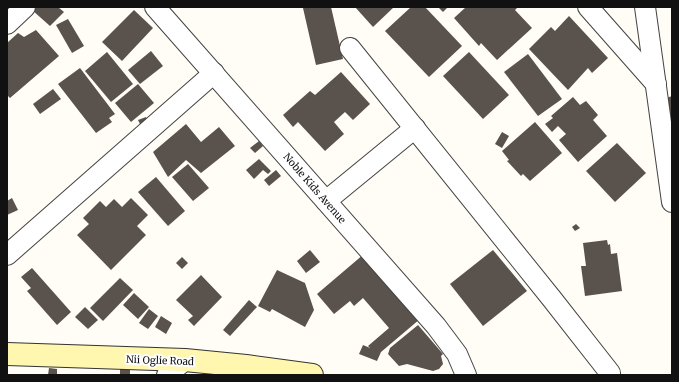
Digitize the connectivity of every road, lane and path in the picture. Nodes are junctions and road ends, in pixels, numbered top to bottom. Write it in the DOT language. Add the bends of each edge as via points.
graph roads {
  1 [pos="25,7"];
  2 [pos="156,7"];
  3 [pos="588,7"];
  4 [pos="645,7"];
  5 [pos="7,24"];
  6 [pos="350,48"];
  7 [pos="214,73"];
  8 [pos="656,84"];
  9 [pos="415,128"];
  10 [pos="326,201"];
  11 [pos="672,202"];
  12 [pos="7,255"];
  13 [pos="7,354"];
  14 [pos="186,360"];
  15 [pos="167,375"];
  16 [pos="312,375"];
  17 [pos="466,375"];
  18 [pos="610,375"];
  1 -- 5 [label="street"];
  2 -- 7 [label="street, Noble Kids Avenue"];
  3 -- 8 [label="street"];
  4 -- 8 [label="street"];
  6 -- 9 [label="street"];
  7 -- 10 [label="street, Noble Kids Avenue"];
  7 -- 12 [label="street"];
  8 -- 11 [label="street"];
  9 -- 10 [label="street"];
  9 -- 18 [label="street"];
  10 -- 17 [label="street, Noble Kids Avenue" via="436,326 457,354"];
  13 -- 14 [label="street, Nii Oglie Road"];
  14 -- 15 [label="street"];
  14 -- 16 [label="street, Nii Oglie Road"];
}
